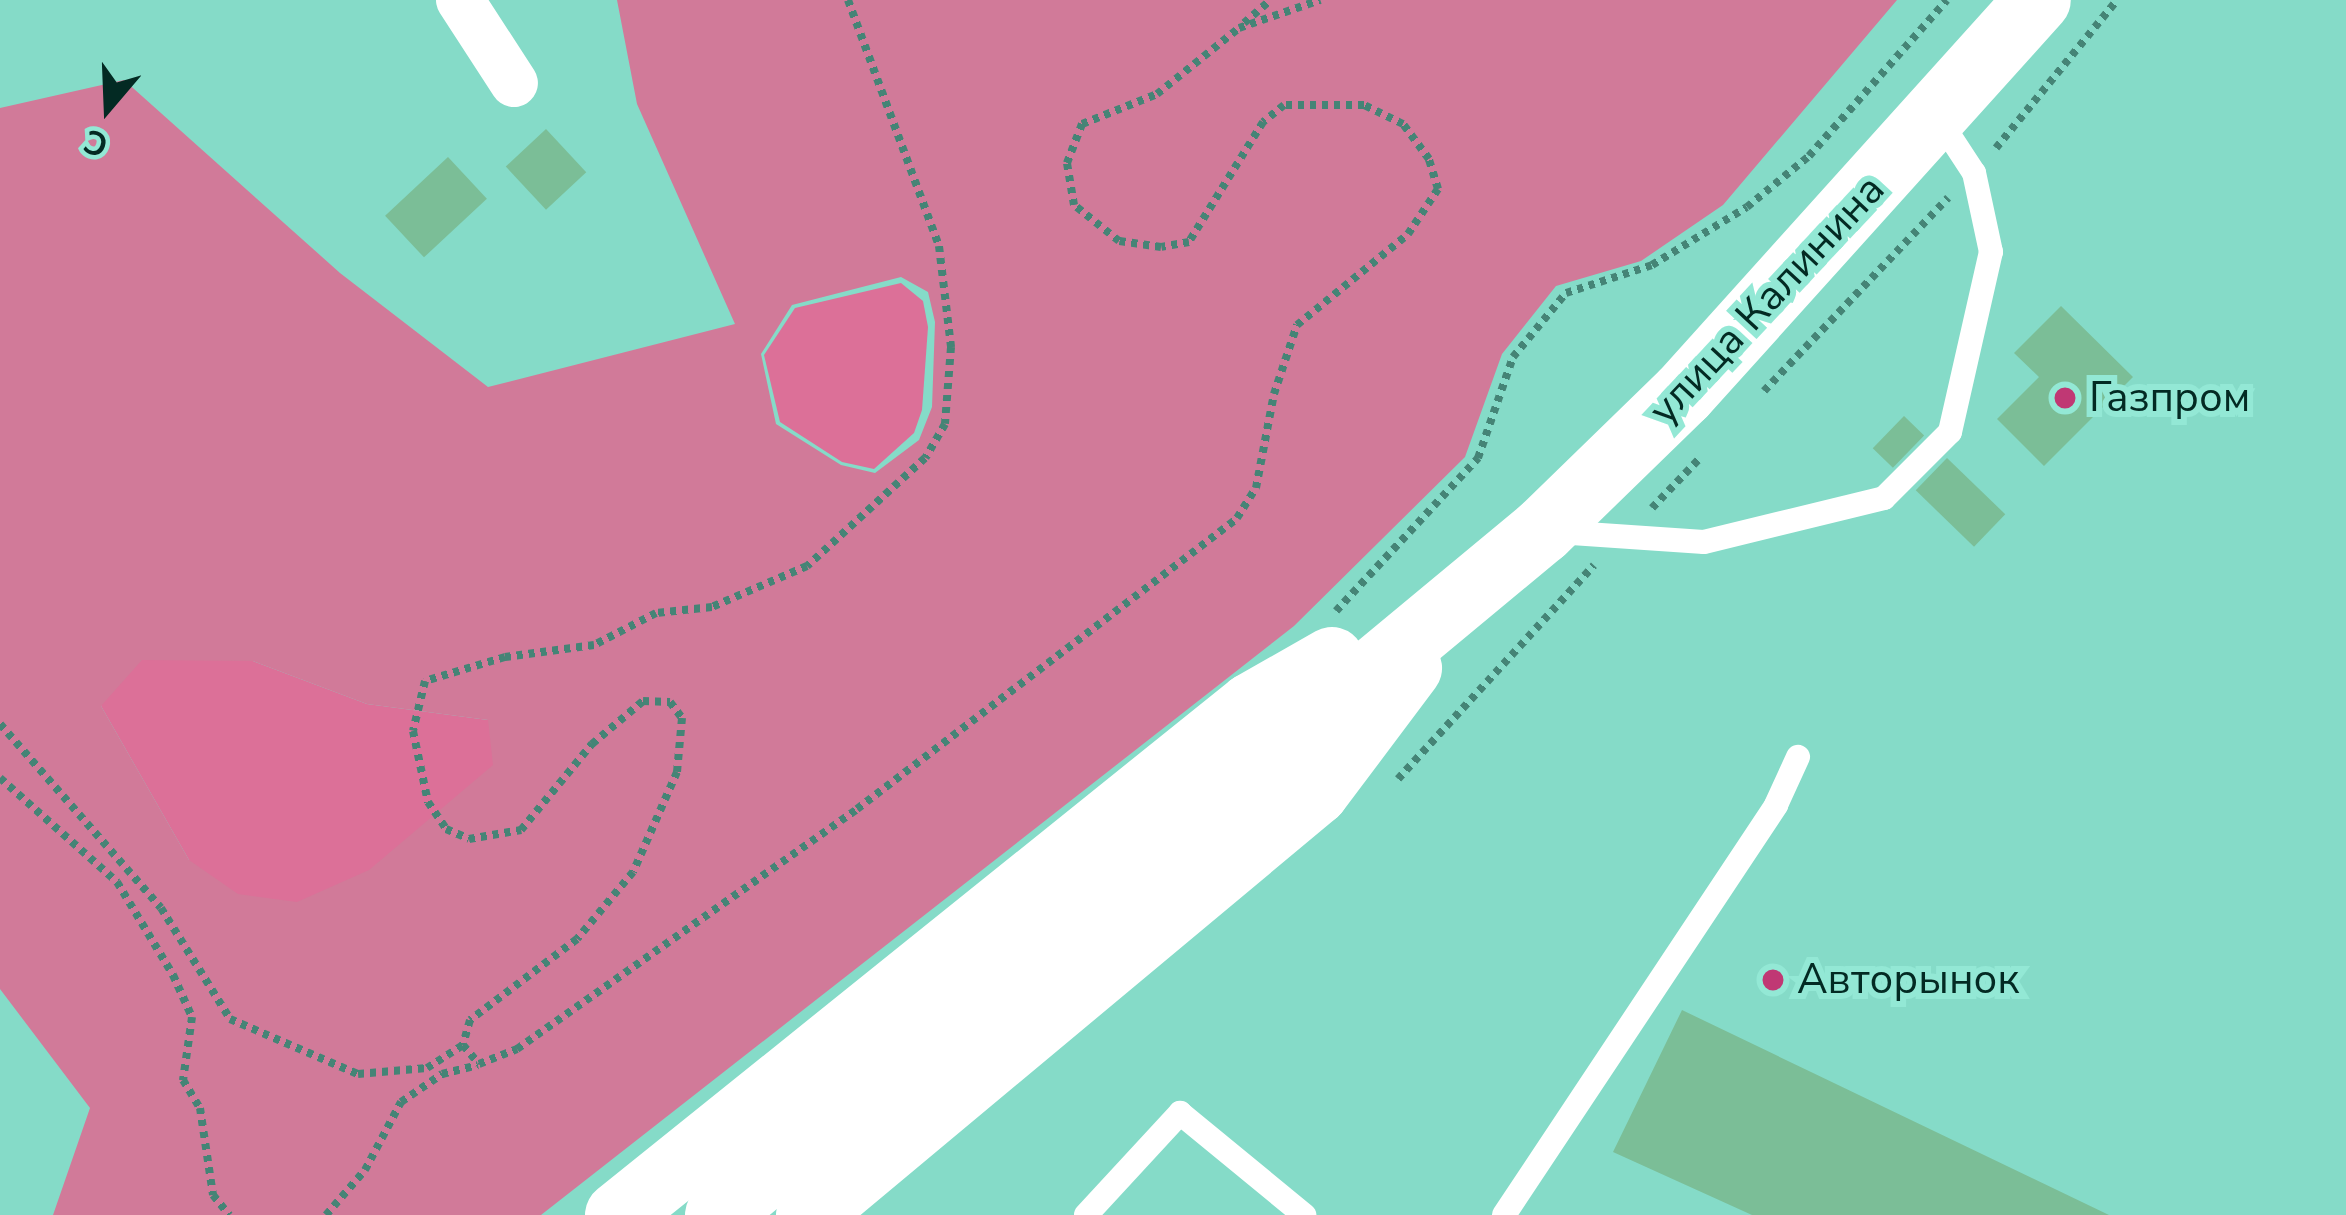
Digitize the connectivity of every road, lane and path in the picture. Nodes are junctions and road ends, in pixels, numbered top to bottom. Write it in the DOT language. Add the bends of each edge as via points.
graph roads {
  1 [pos="460,0"];
  2 [pos="848,0"];
  3 [pos="1270,0"];
  4 [pos="1320,0"];
  5 [pos="1947,0"];
  6 [pos="2038,0"];
  7 [pos="2117,0"];
  8 [pos="1239,28"];
  9 [pos="514,83"];
  10 [pos="1938,118"];
  11 [pos="1974,173"];
  12 [pos="1750,405"];
  13 [pos="1718,439"];
  14 [pos="1542,531"];
  15 [pos="1620,538"];
  16 [pos="1476,579"];
  17 [pos="1323,625"];
  18 [pos="0,724"];
  19 [pos="1798,757"];
  20 [pos="0,778"];
  21 [pos="1388,789"];
  22 [pos="464,1045"];
  23 [pos="479,1064"];
  24 [pos="230,1215"];
  25 [pos="326,1215"];
  26 [pos="618,1215"];
  27 [pos="718,1215"];
  28 [pos="808,1215"];
  29 [pos="1086,1215"];
  30 [pos="1304,1215"];
  31 [pos="1504,1215"];
  1 -- 9 [label="street"];
  2 -- 22 [label="path" via="939,246 951,347 945,424 925,458 807,566 712,607 656,613 594,645 505,657 425,682 413,731 428,802 446,829 469,838 521,830 592,744 643,701 670,702 682,718 677,772 633,872 578,939 470,1021"];
  3 -- 8 [label="path"];
  4 -- 8 [label="path"];
  5 -- 17 [label="path" via="1809,157 1747,207 1652,265 1566,293 1513,357 1478,458"];
  6 -- 10 [label="main road, улица Калинина"];
  7 -- 11 [label="path"];
  8 -- 23 [label="path" via="1157,94 1082,124 1067,164 1074,205 1119,242 1189,242 1263,122 1284,105 1364,105 1403,124 1429,159 1438,189 1408,234 1297,325 1256,488 1237,518 857,809 517,1049"];
  10 -- 11 [label="lane"];
  10 -- 14 [label="main road, улица Калинина" via="1683,394"];
  11 -- 12 [label="path"];
  11 -- 15 [label="lane" via="1991,252 1949,432 1884,498 1704,542"];
  13 -- 15 [label="path"];
  14 -- 15 [label="lane"];
  14 -- 16 [label="main road, улица Калинина"];
  15 -- 21 [label="path"];
  16 -- 26 [label="main road" via="1251,706"];
  16 -- 27 [label="main road"];
  16 -- 28 [label="main road" via="1316,792"];
  18 -- 22 [label="path" via="161,908 230,1019 358,1074 427,1068"];
  19 -- 31 [label="lane" via="1776,805"];
  20 -- 24 [label="path" via="117,883 172,975 191,1017 183,1080 200,1108 213,1195"];
  22 -- 23 [label="path"];
  23 -- 25 [label="path" via="442,1074 401,1102 365,1170"];
  29 -- 30 [label="lane" via="1180,1113"];
}
